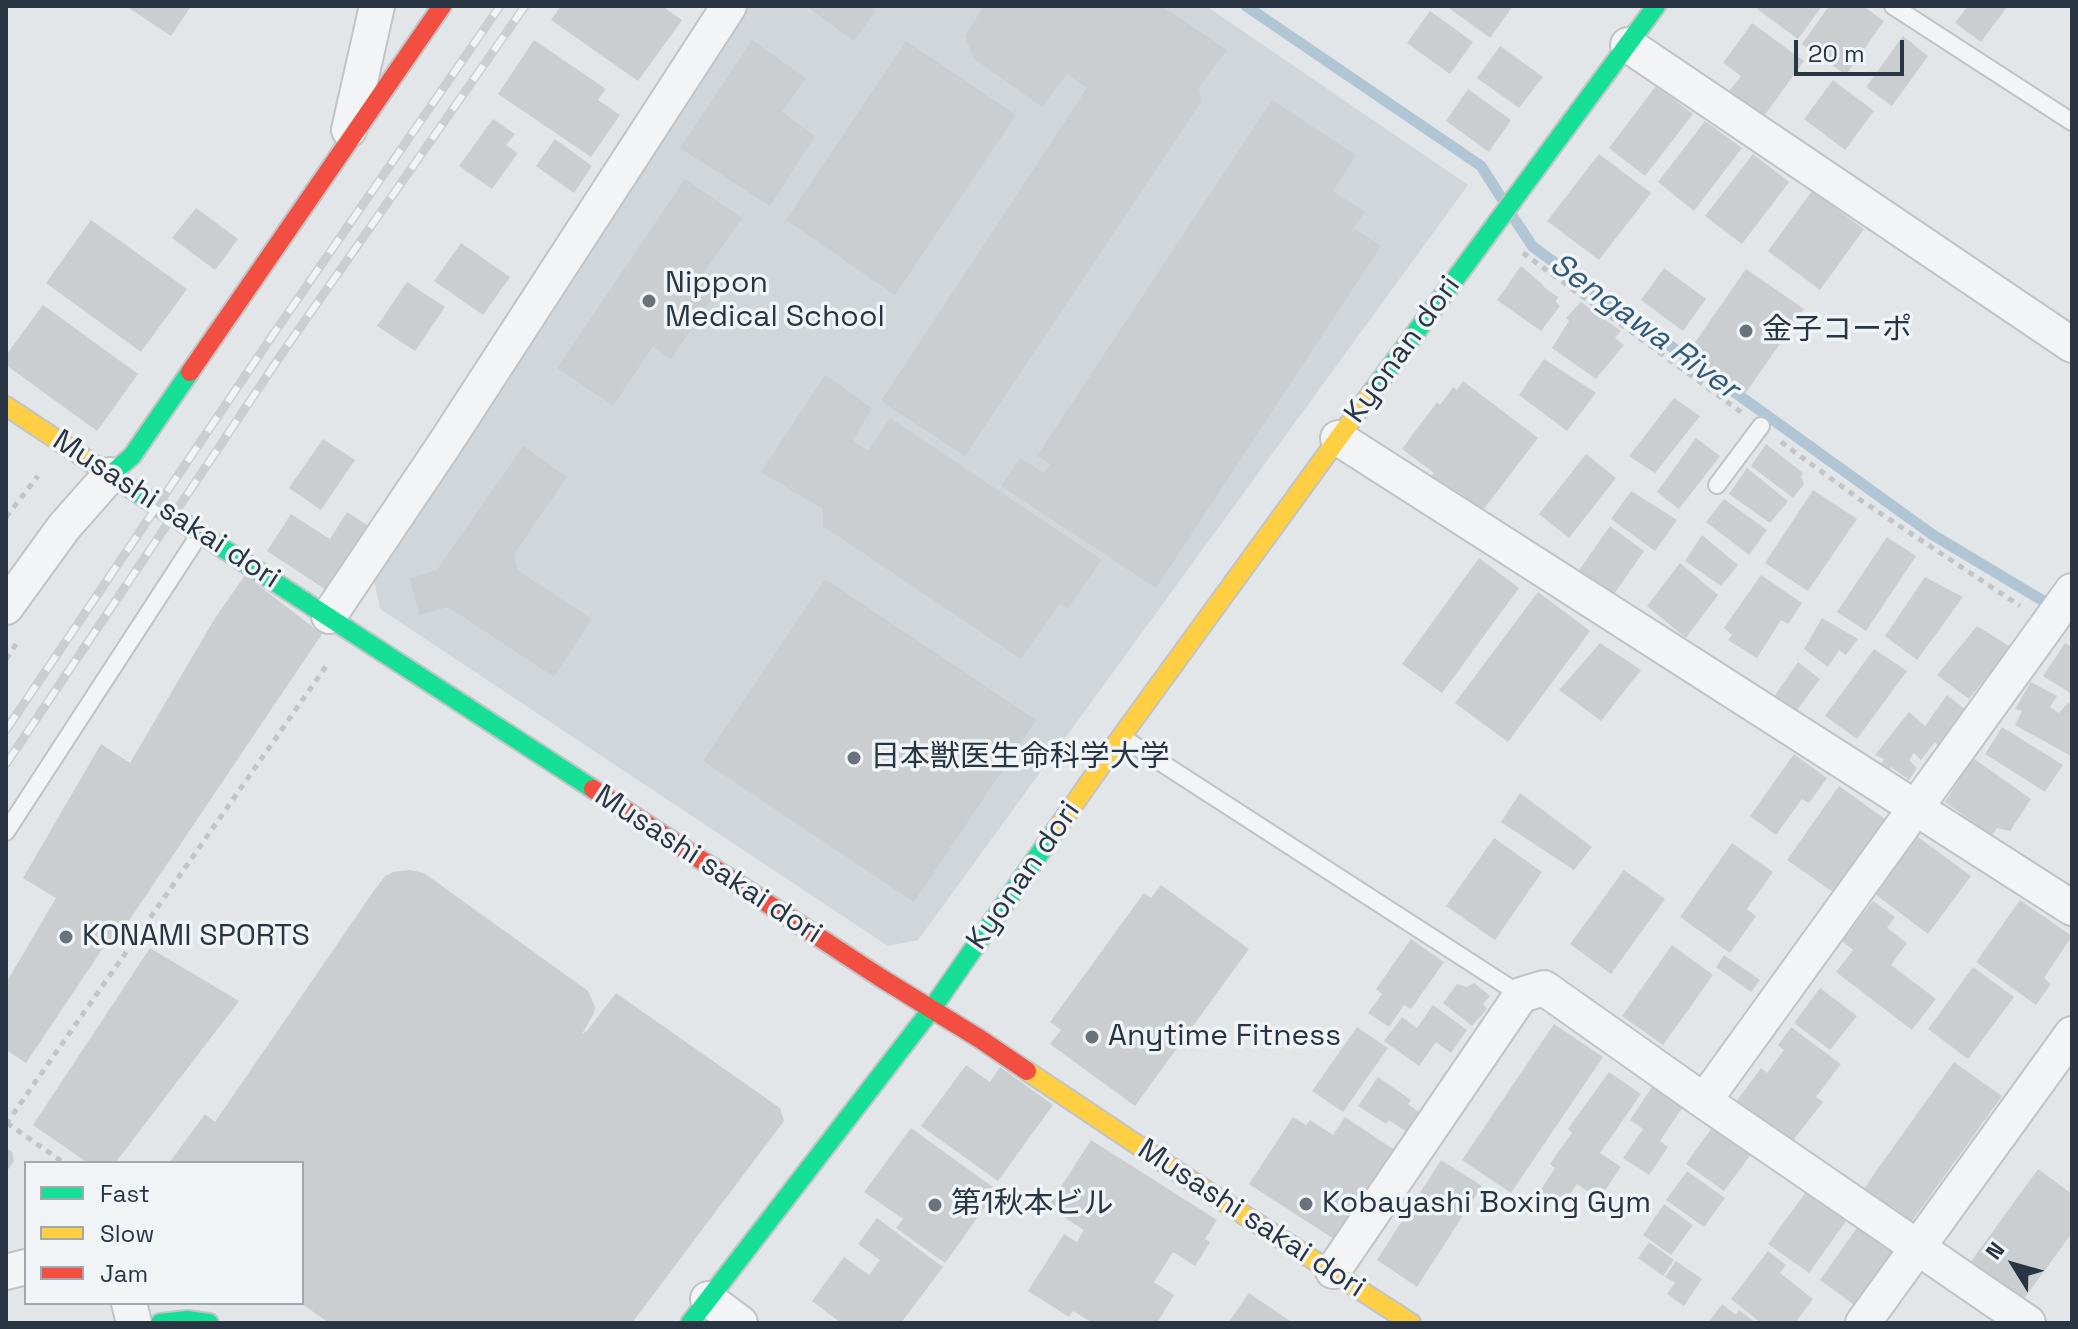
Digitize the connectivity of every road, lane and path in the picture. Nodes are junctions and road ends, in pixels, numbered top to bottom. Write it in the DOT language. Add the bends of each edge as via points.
graph roads {
  1 [pos="377,6"];
  2 [pos="442,6"];
  3 [pos="729,6"];
  4 [pos="1893,6"];
  5 [pos="1650,8"];
  6 [pos="1628,45"];
  7 [pos="2072,122"];
  8 [pos="345,147"];
  9 [pos="2072,345"];
  10 [pos="6,406"];
  11 [pos="1761,426"];
  12 [pos="1338,438"];
  13 [pos="39,474"];
  14 [pos="110,475"];
  15 [pos="1717,485"];
  16 [pos="6,517"];
  17 [pos="200,533"];
  18 [pos="2072,591"];
  19 [pos="6,607"];
  20 [pos="329,616"];
  21 [pos="330,661"];
  22 [pos="1121,737"];
  23 [pos="1915,808"];
  24 [pos="6,832"];
  25 [pos="2072,908"];
  26 [pos="1521,995"];
  27 [pos="931,1010"];
  28 [pos="2072,1034"];
  29 [pos="1704,1101"];
  30 [pos="6,1124"];
  31 [pos="61,1161"];
  32 [pos="1917,1247"];
  33 [pos="1333,1271"];
  34 [pos="193,1305"];
  35 [pos="699,1311"];
  36 [pos="160,1323"];
  37 [pos="209,1323"];
  38 [pos="219,1323"];
  39 [pos="740,1323"];
  40 [pos="1411,1323"];
  41 [pos="1863,1323"];
  42 [pos="2028,1323"];
  1 -- 8 [label="street"];
  2 -- 8 [label="main road"];
  3 -- 20 [label="street"];
  4 -- 7 [label="lane"];
  5 -- 6 [label="main road"];
  6 -- 9 [label="street"];
  6 -- 12 [label="main road, Kyonan dori"];
  8 -- 14 [label="main road" via="132,456"];
  10 -- 14 [label="main road, Musashi sakai dori"];
  11 -- 15 [label="lane"];
  12 -- 22 [label="main road, Kyonan dori"];
  12 -- 23 [label="street"];
  13 -- 16 [label="path"];
  14 -- 17 [label="main road, Musashi sakai dori"];
  14 -- 19 [label="street"];
  17 -- 20 [label="main road, Musashi sakai dori"];
  17 -- 24 [label="lane"];
  18 -- 23 [label="street"];
  20 -- 27 [label="main road, Musashi sakai dori"];
  21 -- 30 [label="path"];
  22 -- 26 [label="lane"];
  22 -- 27 [label="main road, Kyonan dori"];
  23 -- 25 [label="street"];
  23 -- 29 [label="street"];
  26 -- 29 [label="street" via="1544,988"];
  26 -- 33 [label="street"];
  27 -- 33 [label="main road, Musashi sakai dori"];
  27 -- 35 [label="main road, Kyonan dori"];
  28 -- 32 [label="street"];
  29 -- 32 [label="street"];
  30 -- 31 [label="path"];
  32 -- 41 [label="street"];
  32 -- 42 [label="street"];
  33 -- 40 [label="main road, Musashi sakai dori"];
  34 -- 38 [label="street"];
  35 -- 39 [label="street"];
  36 -- 37 [label="main road"];
}
